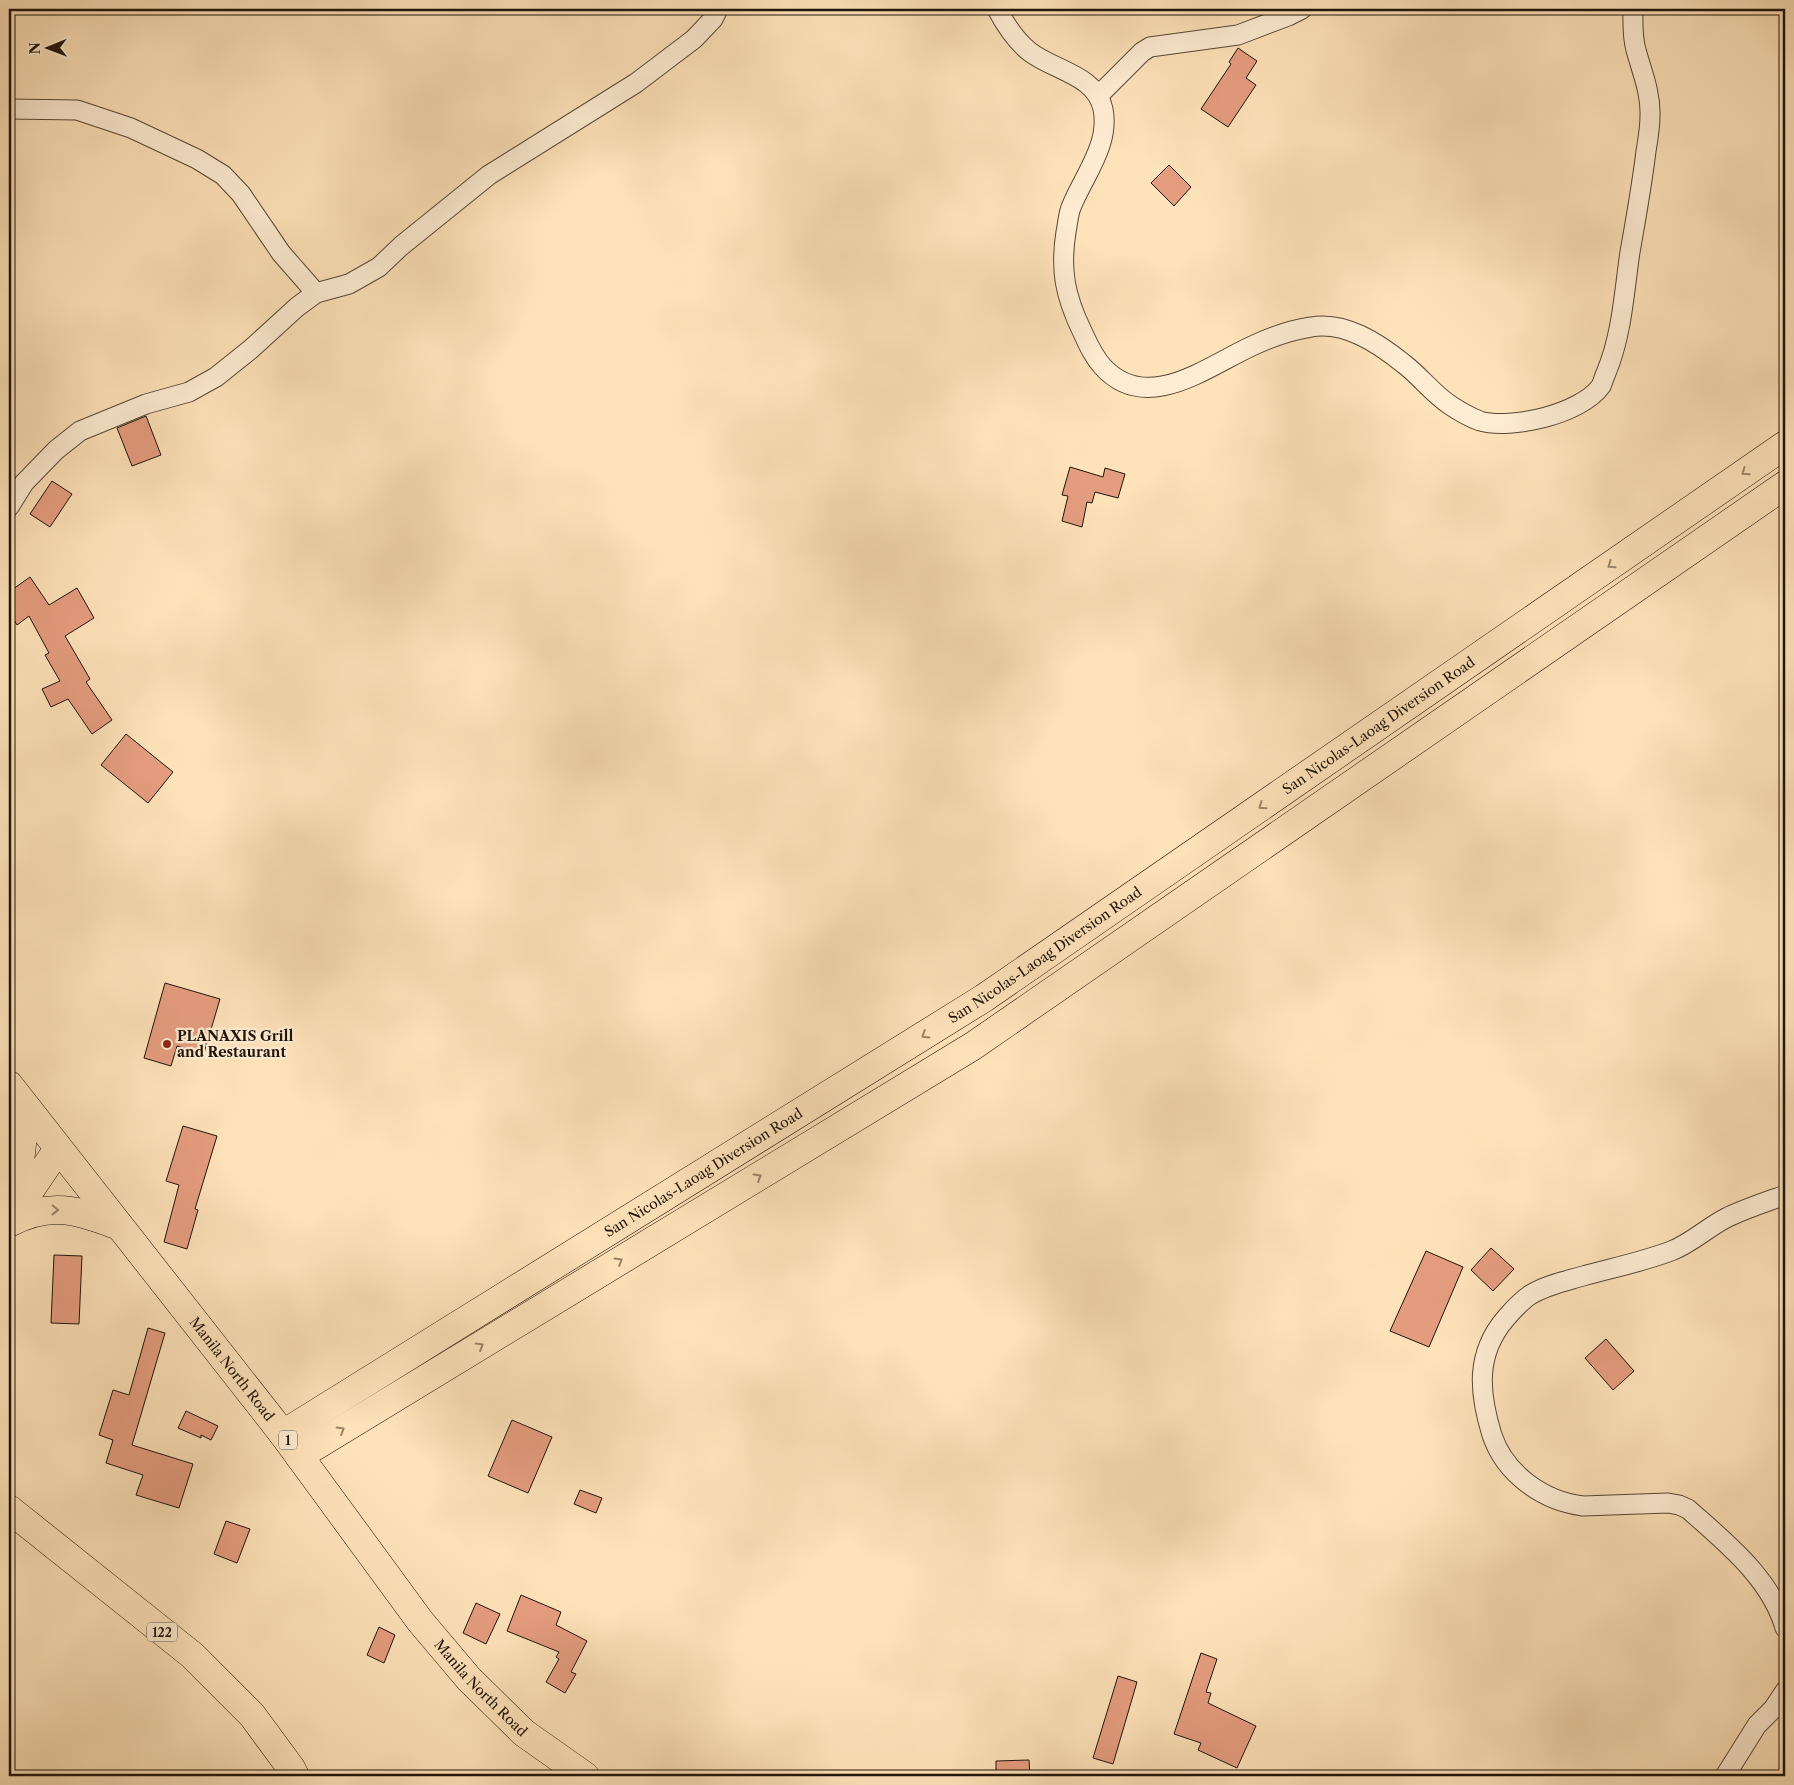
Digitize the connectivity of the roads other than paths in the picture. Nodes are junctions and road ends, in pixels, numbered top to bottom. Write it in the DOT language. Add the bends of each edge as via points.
graph roads {
  1 [pos="718,9"];
  2 [pos="997,9"];
  3 [pos="1302,9"];
  4 [pos="1633,9"];
  5 [pos="1099,95"];
  6 [pos="9,109"];
  7 [pos="316,293"];
  8 [pos="1785,445"];
  9 [pos="1785,485"];
  10 [pos="9,507"];
  11 [pos="12,1089"];
  12 [pos="58,1149"];
  13 [pos="1785,1195"];
  14 [pos="9,1214"];
  15 [pos="9,1222"];
  16 [pos="120,1226"];
  17 [pos="283,1434"];
  18 [pos="299,1456"];
  19 [pos="9,1509"];
  20 [pos="1785,1628"];
  21 [pos="1785,1691"];
  22 [pos="294,1776"];
  23 [pos="585,1776"];
  24 [pos="1726,1776"];
  1 -- 7 [label="street" via="694,39 636,83 490,175 378,267 349,284"];
  2 -- 5 [label="street" via="1006,25 1029,51 1089,84"];
  3 -- 5 [label="street" via="1238,35 1150,47"];
  4 -- 5 [label="street" via="1635,49 1648,94 1650,117 1641,198 1612,359 1600,386 1574,408 1522,422 1482,422 1461,412 1438,397 1405,364 1378,346 1352,331 1330,326 1313,326 1284,333 1169,385 1146,388 1128,385 1116,378 1091,350 1074,314 1064,284 1062,254 1070,209 1100,147 1104,126"];
  6 -- 7 [label="street" via="77,110 131,128 197,158 223,175 241,194 281,254"];
  7 -- 10 [label="street" via="216,377 189,392 146,404 80,431 24,483"];
  8 -- 17 [label="main road, San Nicolas-Laoag Diversion Road, one-way" via="984,998"];
  18 -- 9 [label="main road, one-way" via="973,1046"];
  11 -- 12 [label="main road, Manila North Road / 1"];
  11 -- 14 [label="main road" via="22,1120 22,1139"];
  12 -- 15 [label="main road"];
  12 -- 16 [label="main road, Manila North Road / 1"];
  13 -- 20 [label="street" via="1726,1218 1673,1250 1557,1283 1530,1294 1514,1308 1488,1345 1482,1370 1482,1392 1495,1444 1516,1474 1532,1487 1555,1499 1583,1506 1668,1503 1688,1509 1747,1565 1768,1592"];
  15 -- 16 [label="main road, one-way" via="36,1211 52,1209 89,1214"];
  16 -- 17 [label="main road, Manila North Road / 1"];
  17 -- 18 [label="main road, Manila North Road / 1"];
  18 -- 23 [label="main road, Manila North Road / 1" via="420,1621 469,1679 524,1733"];
  19 -- 22 [label="main road, 122" via="192,1655 252,1715"];
  21 -- 24 [label="street" via="1757,1725"];
}
